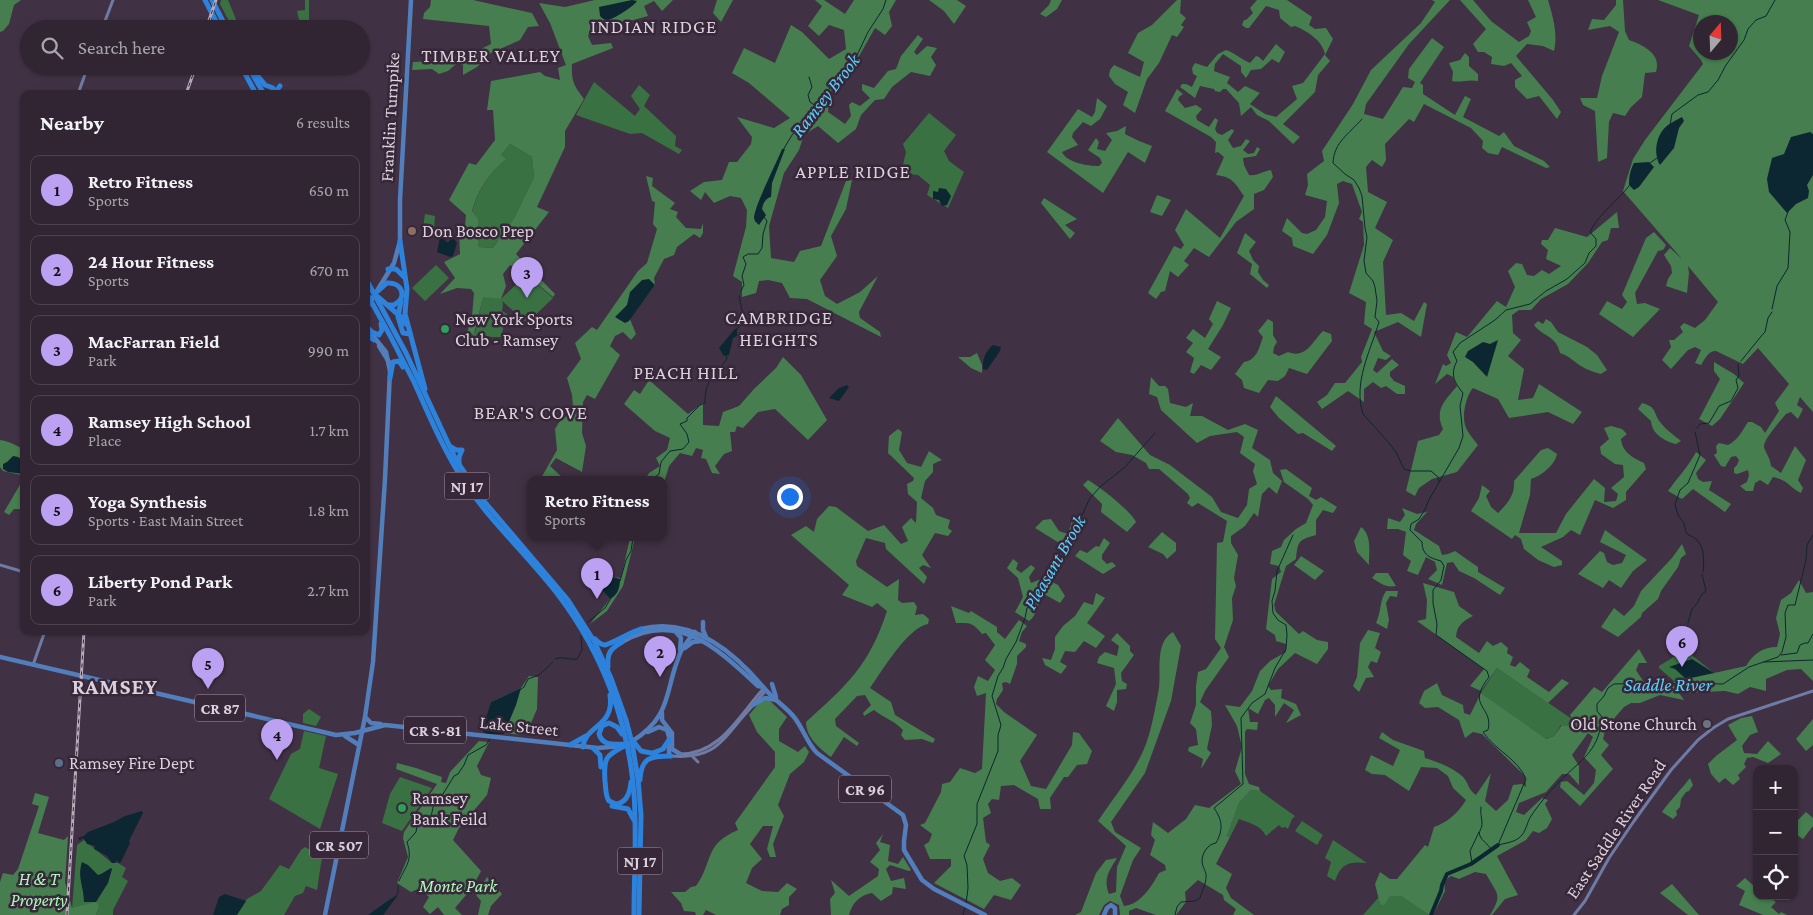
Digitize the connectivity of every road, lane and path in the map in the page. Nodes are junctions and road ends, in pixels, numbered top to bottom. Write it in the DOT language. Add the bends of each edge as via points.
graph roads {
  1 [pos="113,0"];
  2 [pos="205,0"];
  3 [pos="411,0"];
  4 [pos="212,1"];
  5 [pos="105,20"];
  6 [pos="216,20"];
  7 [pos="223,20"];
  8 [pos="85,75"];
  9 [pos="245,75"];
  10 [pos="246,75"];
  11 [pos="254,75"];
  12 [pos="256,75"];
  13 [pos="272,81"];
  14 [pos="263,84"];
  15 [pos="280,86"];
  16 [pos="79,90"];
  17 [pos="250,90"];
  18 [pos="254,90"];
  19 [pos="262,90"];
  20 [pos="272,90"];
  21 [pos="276,90"];
  22 [pos="400,239"];
  23 [pos="390,269"];
  24 [pos="370,284"];
  25 [pos="407,284"];
  26 [pos="370,286"];
  27 [pos="377,290"];
  28 [pos="401,299"];
  29 [pos="370,302"];
  30 [pos="385,304"];
  31 [pos="370,307"];
  32 [pos="377,311"];
  33 [pos="398,314"];
  34 [pos="370,330"];
  35 [pos="370,331"];
  36 [pos="410,334"];
  37 [pos="370,336"];
  38 [pos="374,340"];
  39 [pos="389,362"];
  40 [pos="390,378"];
  41 [pos="415,385"];
  42 [pos="428,402"];
  43 [pos="448,444"];
  44 [pos="460,466"];
  45 [pos="0,565"];
  46 [pos="20,571"];
  47 [pos="703,622"];
  48 [pos="587,629"];
  49 [pos="641,629"];
  50 [pos="675,631"];
  51 [pos="693,634"];
  52 [pos="44,635"];
  53 [pos="706,639"];
  54 [pos="622,642"];
  55 [pos="681,652"];
  56 [pos="0,657"];
  57 [pos="33,665"];
  58 [pos="609,673"];
  59 [pos="608,683"];
  60 [pos="772,684"];
  61 [pos="765,689"];
  62 [pos="1813,691"];
  63 [pos="777,700"];
  64 [pos="753,706"];
  65 [pos="662,712"];
  66 [pos="365,717"];
  67 [pos="385,725"];
  68 [pos="628,730"];
  69 [pos="362,731"];
  70 [pos="591,734"];
  71 [pos="642,734"];
  72 [pos="344,735"];
  73 [pos="670,740"];
  74 [pos="359,742"];
  75 [pos="628,744"];
  76 [pos="570,745"];
  77 [pos="583,747"];
  78 [pos="616,747"];
  79 [pos="592,748"];
  80 [pos="650,753"];
  81 [pos="700,753"];
  82 [pos="628,754"];
  83 [pos="680,754"];
  84 [pos="670,755"];
  85 [pos="692,757"];
  86 [pos="698,762"];
  87 [pos="631,769"];
  88 [pos="640,803"];
  89 [pos="636,824"];
  90 [pos="325,915"];
  91 [pos="634,915"];
  92 [pos="639,915"];
  93 [pos="985,915"];
  94 [pos="1104,915"];
  95 [pos="1115,915"];
  96 [pos="1574,915"];
  1 -- 5 [label="main road"];
  2 -- 6 [label="highway"];
  3 -- 22 [label="main road, Franklin Turnpike"];
  4 -- 7 [label="highway"];
  8 -- 16 [label="main road"];
  9 -- 17 [label="highway"];
  10 -- 18 [label="highway"];
  11 -- 19 [label="highway"];
  12 -- 14 [label="highway"];
  13 -- 14 [label="highway"];
  14 -- 20 [label="highway"];
  15 -- 21 [label="highway"];
  22 -- 23 [label="main road, Franklin Turnpike" via="396,259"];
  22 -- 25 [label="highway"];
  23 -- 25 [label="highway" via="396,268"];
  23 -- 27 [label="main road, Franklin Turnpike"];
  24 -- 30 [label="highway"];
  25 -- 36 [label="highway" via="405,314"];
  26 -- 42 [label="highway, NJ 17"];
  27 -- 28 [label="highway" via="387,283 394,283 400,287"];
  27 -- 29 [label="main road, Franklin Turnpike"];
  28 -- 30 [label="highway" via="394,305"];
  28 -- 33 [label="highway"];
  30 -- 33 [label="highway"];
  31 -- 32 [label="highway, NJ 17"];
  32 -- 34 [label="highway" via="382,332 379,335"];
  32 -- 41 [label="highway, NJ 17"];
  33 -- 36 [label="highway" via="403,333"];
  35 -- 39 [label="main road, CR 507" via="384,348"];
  36 -- 42 [label="highway"];
  37 -- 38 [label="highway"];
  38 -- 39 [label="main road"];
  39 -- 40 [label="main road, CR 507"];
  40 -- 41 [label="highway" via="392,364 397,360"];
  40 -- 66 [label="main road, CR 507" via="372,682"];
  41 -- 59 [label="highway, NJ 17" via="460,477 564,603 584,634"];
  42 -- 43 [label="highway, NJ 17"];
  43 -- 44 [label="highway, NJ 17"];
  43 -- 44 [label="highway" via="454,450 462,450"];
  44 -- 48 [label="highway, NJ 17" via="483,500 561,590"];
  45 -- 46 [label="main road"];
  47 -- 53 [label="main road"];
  48 -- 49 [label="highway" via="597,642 605,645"];
  48 -- 58 [label="highway, NJ 17"];
  49 -- 51 [label="main road" via="669,626"];
  50 -- 51 [label="main road"];
  50 -- 54 [label="main road" via="637,634"];
  50 -- 55 [label="main road" via="681,638"];
  51 -- 53 [label="main road, CR 96"];
  51 -- 55 [label="main road"];
  52 -- 57 [label="main road"];
  53 -- 55 [label="main road"];
  53 -- 61 [label="main road, CR 96"];
  54 -- 58 [label="highway" via="608,652"];
  55 -- 65 [label="main road"];
  56 -- 57 [label="main road, CR 87"];
  57 -- 72 [label="main road, CR 87"];
  58 -- 68 [label="highway, NJ 17"];
  59 -- 70 [label="highway" via="610,712"];
  59 -- 82 [label="highway, NJ 17"];
  60 -- 63 [label="main road"];
  61 -- 63 [label="main road, CR 96"];
  61 -- 64 [label="main road"];
  61 -- 81 [label="main road" via="720,739"];
  62 -- 96 [label="main road, East Saddle River Road" via="1733,717 1698,740 1671,770 1638,816"];
  63 -- 64 [label="main road" via="765,698"];
  63 -- 93 [label="main road, CR 96" via="797,720 817,753 903,815 906,823 904,848 919,875 931,887"];
  64 -- 81 [label="main road" via="721,743"];
  65 -- 71 [label="main road"];
  65 -- 83 [label="main road" via="662,720 672,733 672,749"];
  66 -- 67 [label="main road" via="371,723"];
  66 -- 69 [label="main road, CR 507"];
  67 -- 69 [label="main road, Lake Street / CR S-81"];
  67 -- 76 [label="main road, Lake Street / CR S-81"];
  68 -- 80 [label="highway" via="638,749"];
  68 -- 88 [label="highway, NJ 17"];
  69 -- 72 [label="main road, Lake Street"];
  69 -- 74 [label="main road, CR 507"];
  70 -- 76 [label="highway"];
  70 -- 77 [label="highway"];
  71 -- 73 [label="main road" via="661,727 668,731"];
  71 -- 75 [label="main road"];
  72 -- 74 [label="main road"];
  73 -- 80 [label="highway" via="662,750"];
  73 -- 84 [label="main road"];
  74 -- 90 [label="main road, CR 507"];
  75 -- 78 [label="highway"];
  76 -- 77 [label="main road, Lake Street / CR S-81"];
  77 -- 79 [label="main road, Lake Street"];
  78 -- 79 [label="main road, Lake Street"];
  78 -- 82 [label="highway" via="601,739 599,732 603,725 611,723 617,726"];
  78 -- 87 [label="highway" via="604,766 607,796 612,803 621,803 628,796"];
  79 -- 89 [label="highway" via="600,756 606,801 612,806 630,810"];
  80 -- 84 [label="highway"];
  81 -- 83 [label="main road"];
  81 -- 85 [label="main road"];
  82 -- 87 [label="highway, NJ 17"];
  83 -- 84 [label="main road"];
  84 -- 85 [label="main road"];
  84 -- 88 [label="highway" via="653,756 643,765"];
  85 -- 86 [label="main road"];
  87 -- 89 [label="highway, NJ 17"];
  88 -- 92 [label="highway, NJ 17"];
  89 -- 91 [label="highway, NJ 17"];
  94 -- 95 [label="main road" via="1111,905"];
}
